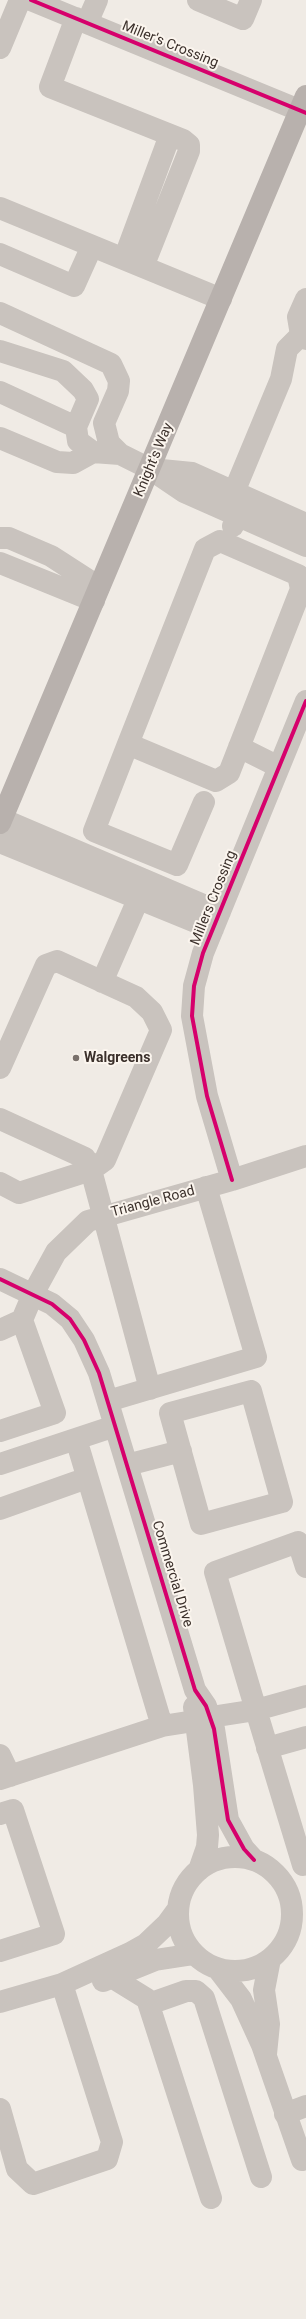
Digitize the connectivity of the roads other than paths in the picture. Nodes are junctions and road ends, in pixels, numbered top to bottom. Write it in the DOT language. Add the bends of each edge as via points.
graph roads {
  1 [pos="20,0"];
  2 [pos="97,0"];
  3 [pos="198,0"];
  4 [pos="251,0"];
  5 [pos="43,2"];
  6 [pos="82,21"];
  7 [pos="0,48"];
  8 [pos="304,106"];
  9 [pos="0,208"];
  10 [pos="92,246"];
  11 [pos="0,254"];
  12 [pos="133,263"];
  13 [pos="221,298"];
  14 [pos="306,299"];
  15 [pos="0,313"];
  16 [pos="304,337"];
  17 [pos="0,351"];
  18 [pos="0,392"];
  19 [pos="76,427"];
  20 [pos="0,438"];
  21 [pos="93,452"];
  22 [pos="120,454"];
  23 [pos="150,469"];
  24 [pos="234,492"];
  25 [pos="238,516"];
  26 [pos="306,524"];
  27 [pos="0,538"];
  28 [pos="226,544"];
  29 [pos="306,546"];
  30 [pos="0,563"];
  31 [pos="96,594"];
  32 [pos="300,612"];
  33 [pos="306,701"];
  34 [pos="128,744"];
  35 [pos="239,747"];
  36 [pos="279,767"];
  37 [pos="204,802"];
  38 [pos="1,821"];
  39 [pos="0,842"];
  40 [pos="156,857"];
  41 [pos="142,890"];
  42 [pos="216,920"];
  43 [pos="102,982"];
  44 [pos="192,1016"];
  45 [pos="161,1030"];
  46 [pos="0,1068"];
  47 [pos="0,1119"];
  48 [pos="306,1156"];
  49 [pos="91,1170"];
  50 [pos="232,1180"];
  51 [pos="0,1183"];
  52 [pos="206,1188"];
  53 [pos="102,1216"];
  54 [pos="0,1279"];
  55 [pos="33,1294"];
  56 [pos="22,1320"];
  57 [pos="0,1330"];
  58 [pos="150,1389"];
  59 [pos="108,1401"];
  60 [pos="115,1426"];
  61 [pos="0,1430"];
  62 [pos="76,1440"];
  63 [pos="181,1451"];
  64 [pos="0,1464"];
  65 [pos="127,1465"];
  66 [pos="88,1478"];
  67 [pos="0,1509"];
  68 [pos="306,1566"];
  69 [pos="306,1696"];
  70 [pos="256,1710"];
  71 [pos="202,1719"];
  72 [pos="162,1726"];
  73 [pos="306,1737"];
  74 [pos="267,1748"];
  75 [pos="0,1755"];
  76 [pos="5,1777"];
  77 [pos="0,1814"];
  78 [pos="254,1860"];
  79 [pos="306,1864"];
  80 [pos="199,1870"];
  81 [pos="277,1876"];
  82 [pos="306,1890"];
  83 [pos="178,1909"];
  84 [pos="306,1921"];
  85 [pos="288,1938"];
  86 [pos="0,1951"];
  87 [pos="194,1954"];
  88 [pos="270,1959"];
  89 [pos="218,1969"];
  90 [pos="113,1978"];
  91 [pos="62,1984"];
  92 [pos="0,2002"];
  93 [pos="148,2002"];
  94 [pos="266,2057"];
  95 [pos="306,2106"];
  96 [pos="0,2109"];
  97 [pos="287,2120"];
  98 [pos="302,2160"];
  99 [pos="261,2177"];
  100 [pos="211,2198"];
  1 -- 7 [label="street"];
  2 -- 6 [label="street"];
  3 -- 4 [label="street" via="243,19"];
  5 -- 6 [label="street, Miller's Crossing"];
  6 -- 8 [label="street, Miller's Crossing"];
  6 -- 12 [label="street" via="50,87 170,135"];
  8 -- 13 [label="main road, Knight's Way"];
  9 -- 10 [label="street"];
  10 -- 11 [label="street" via="74,286"];
  10 -- 12 [label="street"];
  12 -- 13 [label="street"];
  13 -- 23 [label="main road, Knight's Way"];
  14 -- 16 [label="street" via="298,317"];
  15 -- 22 [label="street" via="111,364 119,381 118,391 104,423 110,443"];
  16 -- 24 [label="street" via="287,349 281,379"];
  17 -- 19 [label="street" via="63,372 82,390 88,399"];
  18 -- 19 [label="street"];
  19 -- 21 [label="street" via="78,440"];
  20 -- 21 [label="street" via="57,462 73,463"];
  21 -- 22 [label="street"];
  22 -- 23 [label="street"];
  23 -- 24 [label="street" via="192,473"];
  23 -- 25 [label="street" via="184,492"];
  23 -- 31 [label="main road, Knight's Way"];
  24 -- 25 [label="street"];
  24 -- 26 [label="street"];
  25 -- 28 [label="street"];
  25 -- 29 [label="street"];
  27 -- 31 [label="street" via="8,538 51,556"];
  28 -- 32 [label="street" via="298,575 301,588"];
  28 -- 34 [label="street" via="220,541 205,549"];
  30 -- 31 [label="street"];
  31 -- 38 [label="main road, Knight's Way"];
  32 -- 35 [label="street"];
  33 -- 36 [label="street, Millers Crossing"];
  34 -- 35 [label="street" via="216,781 229,773"];
  34 -- 40 [label="street" via="94,831"];
  35 -- 36 [label="street"];
  36 -- 42 [label="street, Millers Crossing"];
  37 -- 40 [label="street" via="177,865"];
  38 -- 41 [label="street"];
  39 -- 41 [label="street"];
  40 -- 41 [label="street"];
  41 -- 42 [label="street"];
  41 -- 43 [label="street"];
  42 -- 44 [label="street, Millers Crossing" via="194,986"];
  43 -- 45 [label="street" via="136,997 152,1012"];
  43 -- 46 [label="street" via="57,961 46,964"];
  44 -- 45 [label="street"];
  44 -- 50 [label="street, Millers Crossing" via="207,1096"];
  45 -- 49 [label="street" via="105,1160"];
  47 -- 49 [label="street" via="85,1158"];
  48 -- 50 [label="street, Triangle Road"];
  49 -- 51 [label="street" via="20,1193"];
  49 -- 53 [label="street"];
  50 -- 52 [label="street, Triangle Road"];
  52 -- 53 [label="street, Triangle Road"];
  52 -- 58 [label="street" via="256,1357"];
  53 -- 55 [label="street, Triangle Road" via="88,1221 56,1252"];
  53 -- 58 [label="street"];
  54 -- 55 [label="street, Commercial Drive"];
  55 -- 56 [label="street, Triangle Road"];
  55 -- 59 [label="street, Commercial Drive" via="52,1304 70,1319 87,1346"];
  56 -- 57 [label="street"];
  56 -- 61 [label="street" via="55,1413"];
  58 -- 59 [label="street"];
  59 -- 60 [label="street, Commercial Drive"];
  60 -- 62 [label="street"];
  60 -- 65 [label="street, Commercial Drive"];
  62 -- 64 [label="street"];
  62 -- 66 [label="street"];
  63 -- 63 [label="street" via="201,1524 282,1502 251,1391 170,1413"];
  63 -- 65 [label="street"];
  65 -- 71 [label="street, Commercial Drive"];
  66 -- 67 [label="street"];
  66 -- 72 [label="street"];
  68 -- 70 [label="street" via="298,1542 214,1572"];
  69 -- 70 [label="street"];
  70 -- 71 [label="street"];
  70 -- 74 [label="street"];
  71 -- 72 [label="street"];
  71 -- 78 [label="street" via="217,1744 228,1820 244,1849"];
  71 -- 80 [label="street" via="208,1835 207,1847"];
  72 -- 76 [label="street"];
  73 -- 74 [label="street"];
  74 -- 79 [label="street" via="303,1865"];
  75 -- 76 [label="street"];
  77 -- 86 [label="street" via="13,1810 54,1934"];
  78 -- 80 [label="street" via="229,1857"];
  78 -- 81 [label="street"];
  80 -- 83 [label="street" via="185,1887"];
  81 -- 82 [label="street"];
  81 -- 85 [label="street" via="287,1890 291,1903"];
  83 -- 87 [label="street" via="182,1938"];
  83 -- 91 [label="street" via="167,1924 146,1944"];
  84 -- 85 [label="street"];
  85 -- 88 [label="street" via="285,1945"];
  87 -- 89 [label="street"];
  87 -- 90 [label="street" via="155,1960"];
  88 -- 89 [label="street" via="249,1970"];
  88 -- 94 [label="street" via="264,1990 269,2024 265,2043"];
  89 -- 94 [label="street" via="241,1999"];
  90 -- 91 [label="street" via="96,1983"];
  90 -- 93 [label="street"];
  91 -- 92 [label="street"];
  91 -- 96 [label="street" via="112,2142 107,2159 33,2184 17,2169"];
  93 -- 99 [label="street" via="186,1991 196,1991 204,1998"];
  93 -- 100 [label="street"];
  94 -- 97 [label="street"];
  95 -- 97 [label="street"];
  97 -- 98 [label="street"];
}
